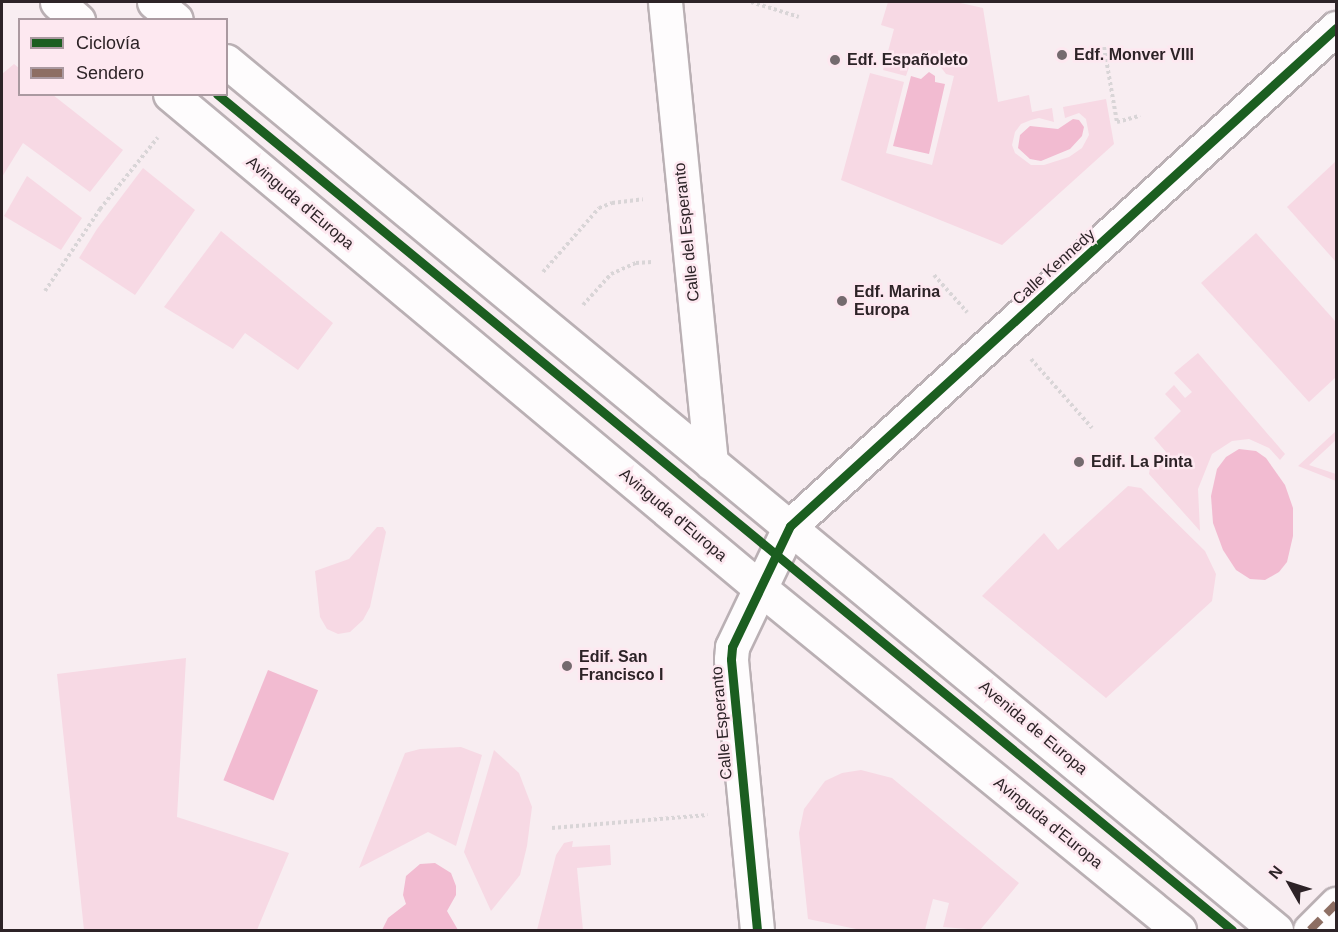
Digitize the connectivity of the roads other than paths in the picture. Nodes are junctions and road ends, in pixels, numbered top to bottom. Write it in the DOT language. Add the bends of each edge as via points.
graph roads {
  1 [pos="57,2"];
  2 [pos="154,2"];
  3 [pos="665,2"];
  4 [pos="76,18"];
  5 [pos="174,18"];
  6 [pos="1336,28"];
  7 [pos="228,63"];
  8 [pos="177,100"];
  9 [pos="711,463"];
  10 [pos="790,526"];
  11 [pos="760,588"];
  12 [pos="1336,904"];
  13 [pos="757,930"];
  14 [pos="1179,930"];
  15 [pos="1276,930"];
  16 [pos="1310,930"];
  1 -- 4 [label="main road"];
  2 -- 5 [label="main road"];
  3 -- 9 [label="main road, Calle del Esperanto"];
  6 -- 10 [label="main road, Calle Kennedy"];
  7 -- 9 [label="main road"];
  8 -- 11 [label="main road, Avinguda d'Europa"];
  9 -- 10 [label="main road"];
  10 -- 11 [label="main road, Calle Esperanto"];
  10 -- 15 [label="main road, Avenida de Europa"];
  11 -- 13 [label="main road, Calle Esperanto" via="732,647 731,659"];
  11 -- 14 [label="main road, Avinguda d'Europa"];
  12 -- 16 [label="main road"];
}
